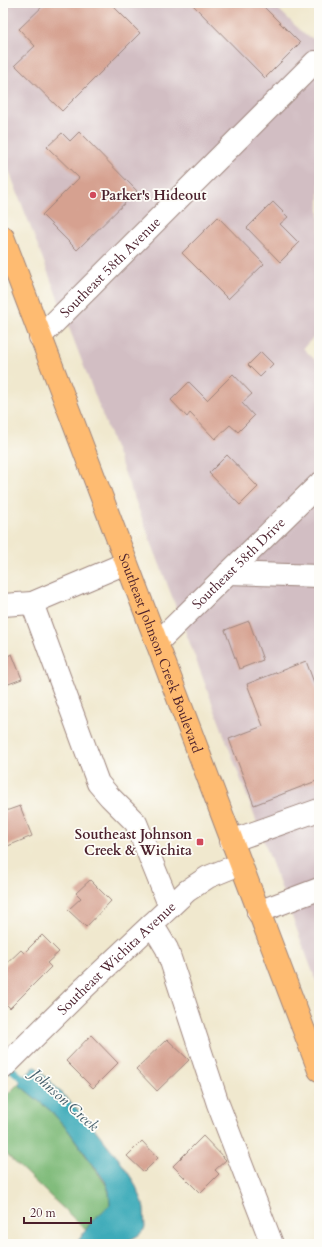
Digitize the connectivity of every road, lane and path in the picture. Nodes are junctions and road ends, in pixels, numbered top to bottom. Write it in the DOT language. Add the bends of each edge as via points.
graph roads {
  1 [pos="316,62"];
  2 [pos="3,237"];
  3 [pos="40,337"];
  4 [pos="319,484"];
  5 [pos="126,563"];
  6 [pos="228,573"];
  7 [pos="319,576"];
  8 [pos="32,603"];
  9 [pos="3,605"];
  10 [pos="157,643"];
  11 [pos="319,810"];
  12 [pos="231,840"];
  13 [pos="240,864"];
  14 [pos="319,889"];
  15 [pos="170,907"];
  16 [pos="258,912"];
  17 [pos="152,924"];
  18 [pos="10,1061"];
  19 [pos="319,1070"];
  20 [pos="272,1244"];
  1 -- 3 [label="street, Southeast 58th Avenue"];
  2 -- 3 [label="main road, Southeast Johnson Creek Boulevard"];
  3 -- 5 [label="main road, Southeast Johnson Creek Boulevard"];
  4 -- 6 [label="street, Southeast 58th Drive"];
  5 -- 8 [label="street"];
  5 -- 10 [label="main road, Southeast Johnson Creek Boulevard"];
  6 -- 7 [label="street"];
  6 -- 10 [label="street, Southeast 58th Drive"];
  8 -- 9 [label="street"];
  8 -- 15 [label="street" via="98,783 136,823"];
  10 -- 12 [label="main road, Southeast Johnson Creek Boulevard"];
  11 -- 12 [label="street"];
  12 -- 13 [label="main road, Southeast Johnson Creek Boulevard"];
  13 -- 15 [label="street, Southeast Wichita Avenue" via="202,880"];
  13 -- 16 [label="main road, Southeast Johnson Creek Boulevard"];
  14 -- 16 [label="street"];
  15 -- 17 [label="street, Southeast Wichita Avenue"];
  16 -- 19 [label="main road, Southeast Johnson Creek Boulevard"];
  17 -- 18 [label="street, Southeast Wichita Avenue"];
  17 -- 20 [label="street" via="167,949 218,1104"];
}
